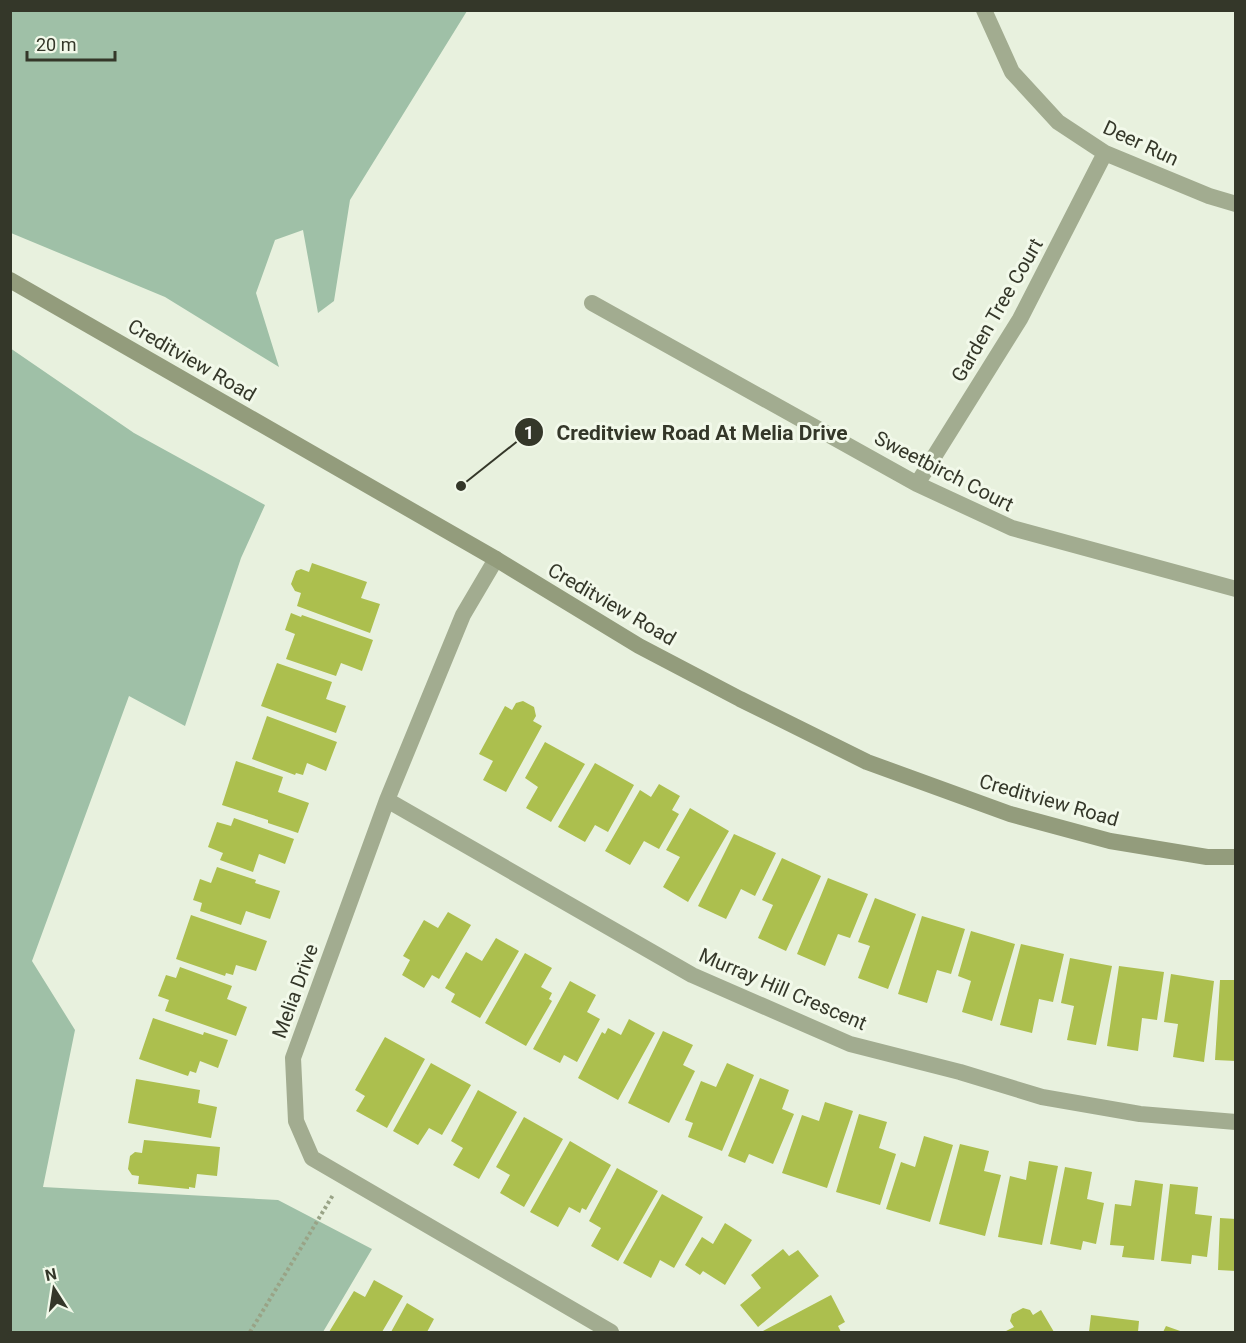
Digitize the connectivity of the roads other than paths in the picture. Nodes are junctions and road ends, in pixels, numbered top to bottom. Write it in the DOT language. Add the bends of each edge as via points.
graph roads {
  1 [pos="984,10"];
  2 [pos="1105,153"];
  3 [pos="1236,204"];
  4 [pos="10,280"];
  5 [pos="592,303"];
  6 [pos="917,484"];
  7 [pos="496,559"];
  8 [pos="1236,588"];
  9 [pos="387,800"];
  10 [pos="1236,857"];
  11 [pos="1236,1122"];
  12 [pos="611,1332"];
  1 -- 2 [label="street, Deer Run" via="1012,72 1058,122"];
  2 -- 3 [label="street, Deer Run"];
  2 -- 6 [label="street, Garden Tree Court" via="1020,319"];
  4 -- 7 [label="main road, Creditview Road"];
  5 -- 6 [label="street, Sweetbirch Court"];
  6 -- 8 [label="street, Sweetbirch Court" via="1012,528"];
  7 -- 9 [label="street, Melia Drive" via="462,615"];
  7 -- 10 [label="main road, Creditview Road" via="639,646 867,762 1010,814 1110,841 1206,857"];
  9 -- 11 [label="street, Murray Hill Crescent" via="692,975 850,1044 1041,1097 1140,1114"];
  9 -- 12 [label="street, Melia Drive" via="293,1058 296,1121 312,1158"];
}
